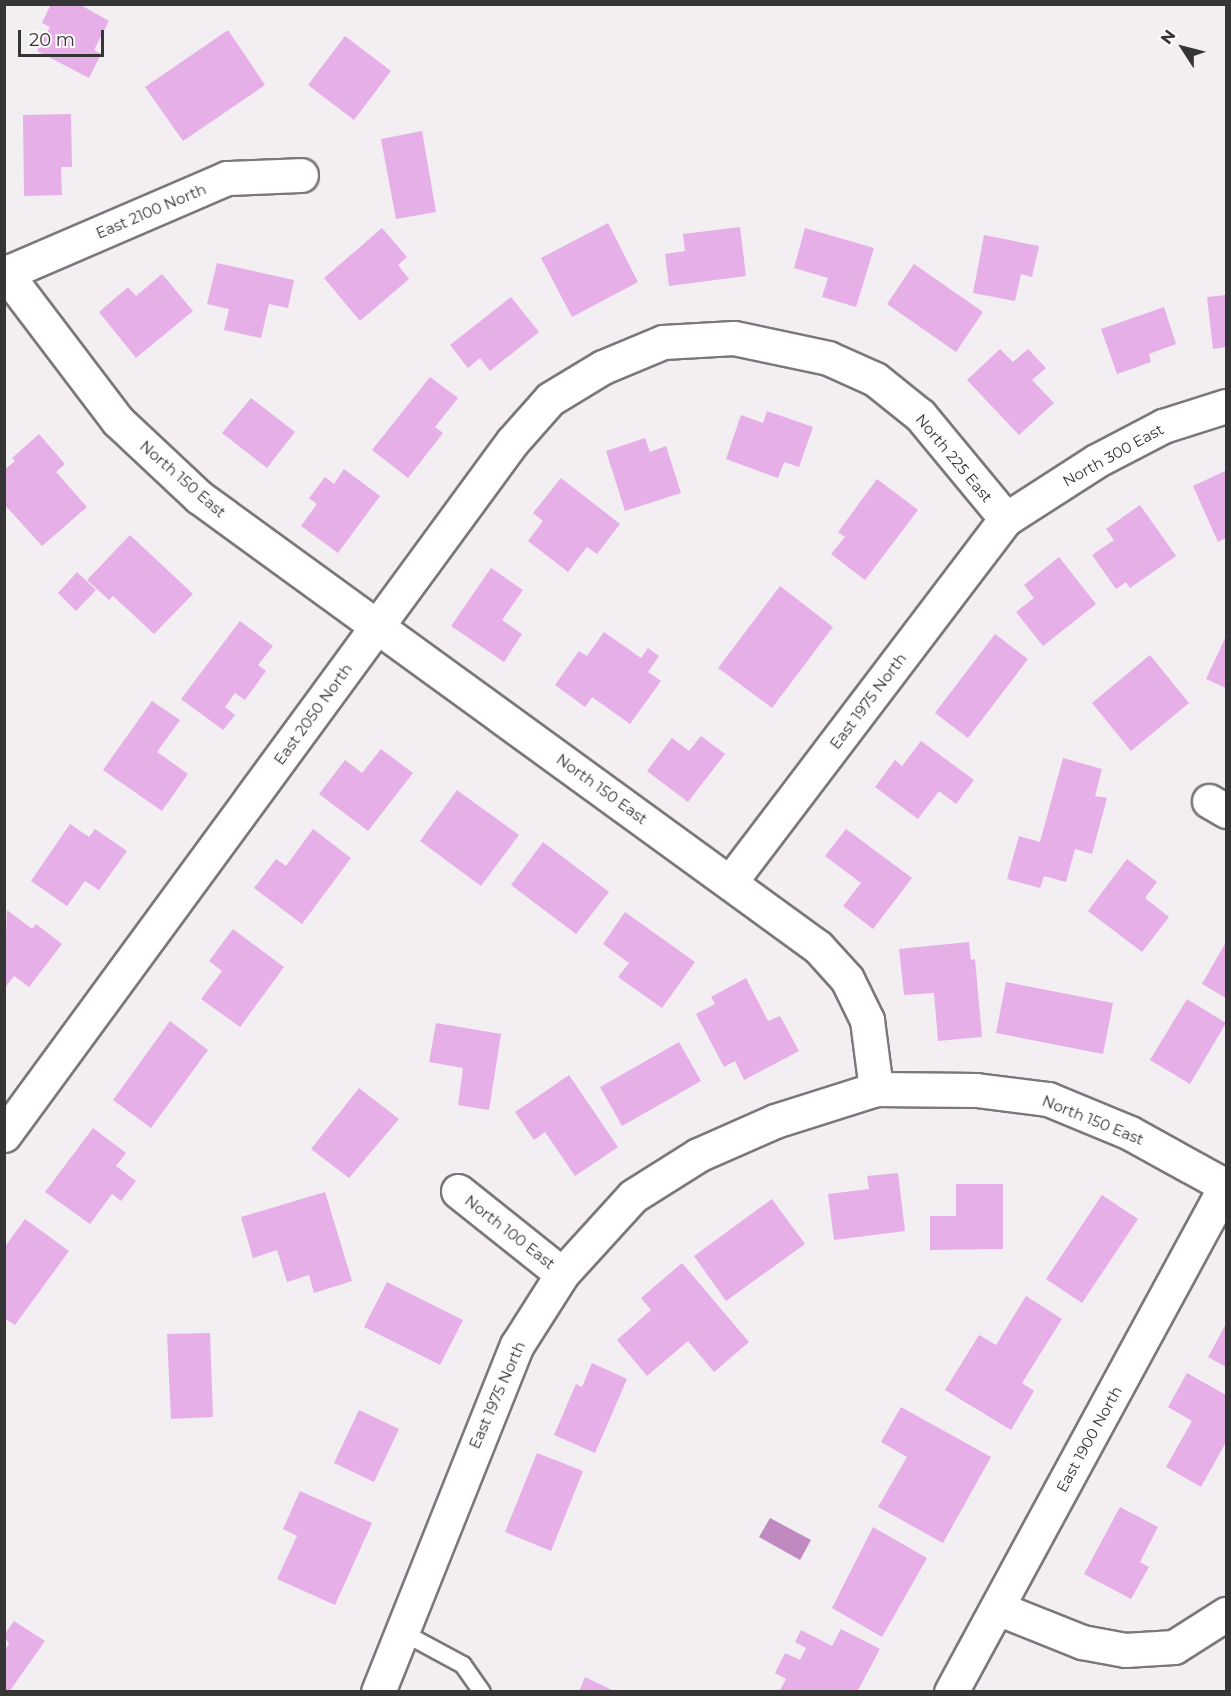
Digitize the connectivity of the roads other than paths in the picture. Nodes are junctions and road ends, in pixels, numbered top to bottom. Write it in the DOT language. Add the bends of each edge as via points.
graph roads {
  1 [pos="301,175"];
  2 [pos="5,273"];
  3 [pos="663,342"];
  4 [pos="1227,406"];
  5 [pos="1006,519"];
  6 [pos="377,626"];
  7 [pos="730,882"];
  8 [pos="876,1089"];
  9 [pos="4,1135"];
  10 [pos="1226,1186"];
  11 [pos="458,1191"];
  12 [pos="562,1274"];
  13 [pos="997,1608"];
  14 [pos="1227,1614"];
  15 [pos="402,1632"];
  16 [pos="378,1692"];
  17 [pos="482,1692"];
  18 [pos="951,1692"];
  1 -- 2 [label="street, East 2100 North" via="227,178"];
  2 -- 6 [label="street, North 150 East" via="118,421 199,497"];
  3 -- 5 [label="street, North 225 East" via="734,338 777,345 828,358 875,379 920,415"];
  3 -- 6 [label="street, East 2050 North" via="603,367 550,399 512,442"];
  4 -- 5 [label="street, North 300 East" via="1163,426 1096,460"];
  5 -- 7 [label="street, East 1975 North"];
  6 -- 7 [label="street, North 150 East"];
  6 -- 9 [label="street, East 2050 North"];
  7 -- 8 [label="street, North 150 East" via="818,947 847,979 867,1020"];
  8 -- 10 [label="street, North 150 East" via="976,1090 1048,1099 1130,1133"];
  8 -- 12 [label="street, East 1975 North" via="775,1121 698,1155 633,1196"];
  10 -- 13 [label="street, East 1900 North"];
  11 -- 12 [label="street, North 100 East"];
  12 -- 15 [label="street, East 1975 North" via="517,1346"];
  13 -- 14 [label="street" via="1082,1642 1125,1650 1174,1647"];
  13 -- 18 [label="street, East 1900 North"];
  15 -- 16 [label="street, East 1975 North"];
  15 -- 17 [label="lane" via="463,1665"];
}
